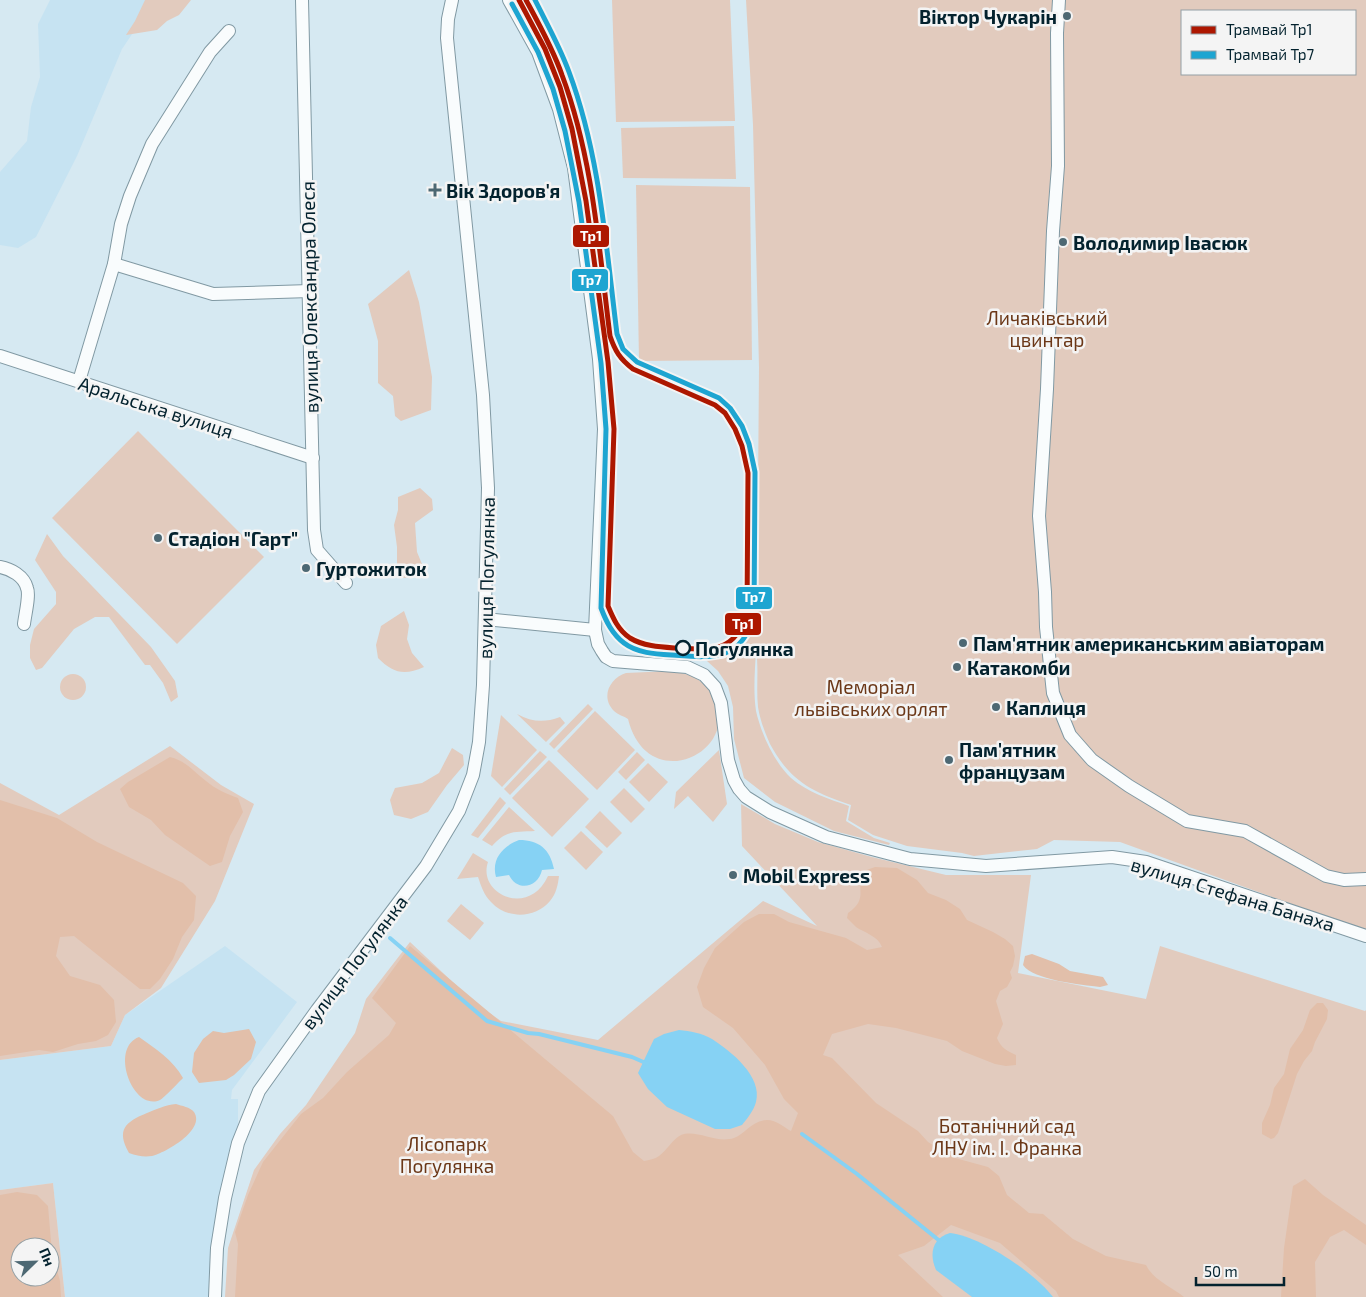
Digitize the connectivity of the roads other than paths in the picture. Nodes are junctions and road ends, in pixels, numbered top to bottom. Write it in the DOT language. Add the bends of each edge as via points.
graph roads {
  1 [pos="302,0"];
  2 [pos="452,0"];
  3 [pos="509,0"];
  4 [pos="1059,0"];
  5 [pos="230,31"];
  6 [pos="114,264"];
  7 [pos="310,291"];
  8 [pos="0,356"];
  9 [pos="79,382"];
  10 [pos="313,458"];
  11 [pos="0,567"];
  12 [pos="346,583"];
  13 [pos="485,619"];
  14 [pos="24,624"];
  15 [pos="595,630"];
  16 [pos="1366,880"];
  17 [pos="1366,936"];
  18 [pos="215,1297"];
  1 -- 7 [label="street, вулиця Олександра Олеся"];
  2 -- 13 [label="street, вулиця Погулянка" via="447,38 482,385 488,488"];
  3 -- 15 [label="street" via="538,52 559,109 574,168 599,358 604,429"];
  4 -- 16 [label="street" via="1058,166 1039,516 1053,692 1070,735 1092,760 1187,821 1245,830 1326,876"];
  5 -- 6 [label="street" via="210,52 152,144 121,224"];
  6 -- 7 [label="street" via="213,294"];
  6 -- 9 [label="street"];
  7 -- 10 [label="street, вулиця Олександра Олеся"];
  8 -- 9 [label="street, Аральська вулиця"];
  9 -- 10 [label="street, Аральська вулиця"];
  10 -- 12 [label="street, вулиця Олександра Олеся" via="317,550"];
  11 -- 14 [label="street" via="9,568 28,588"];
  13 -- 15 [label="street"];
  13 -- 18 [label="street, вулиця Погулянка" via="479,742 473,776 459,811 426,866 259,1090 238,1143 225,1198 217,1248"];
  15 -- 17 [label="street, вулиця Стефана Банаха" via="598,644 606,657 619,662 687,667 704,675 715,687 721,703 728,760 739,789 770,812 826,838 910,859 986,866 1112,857 1146,862"];
}
